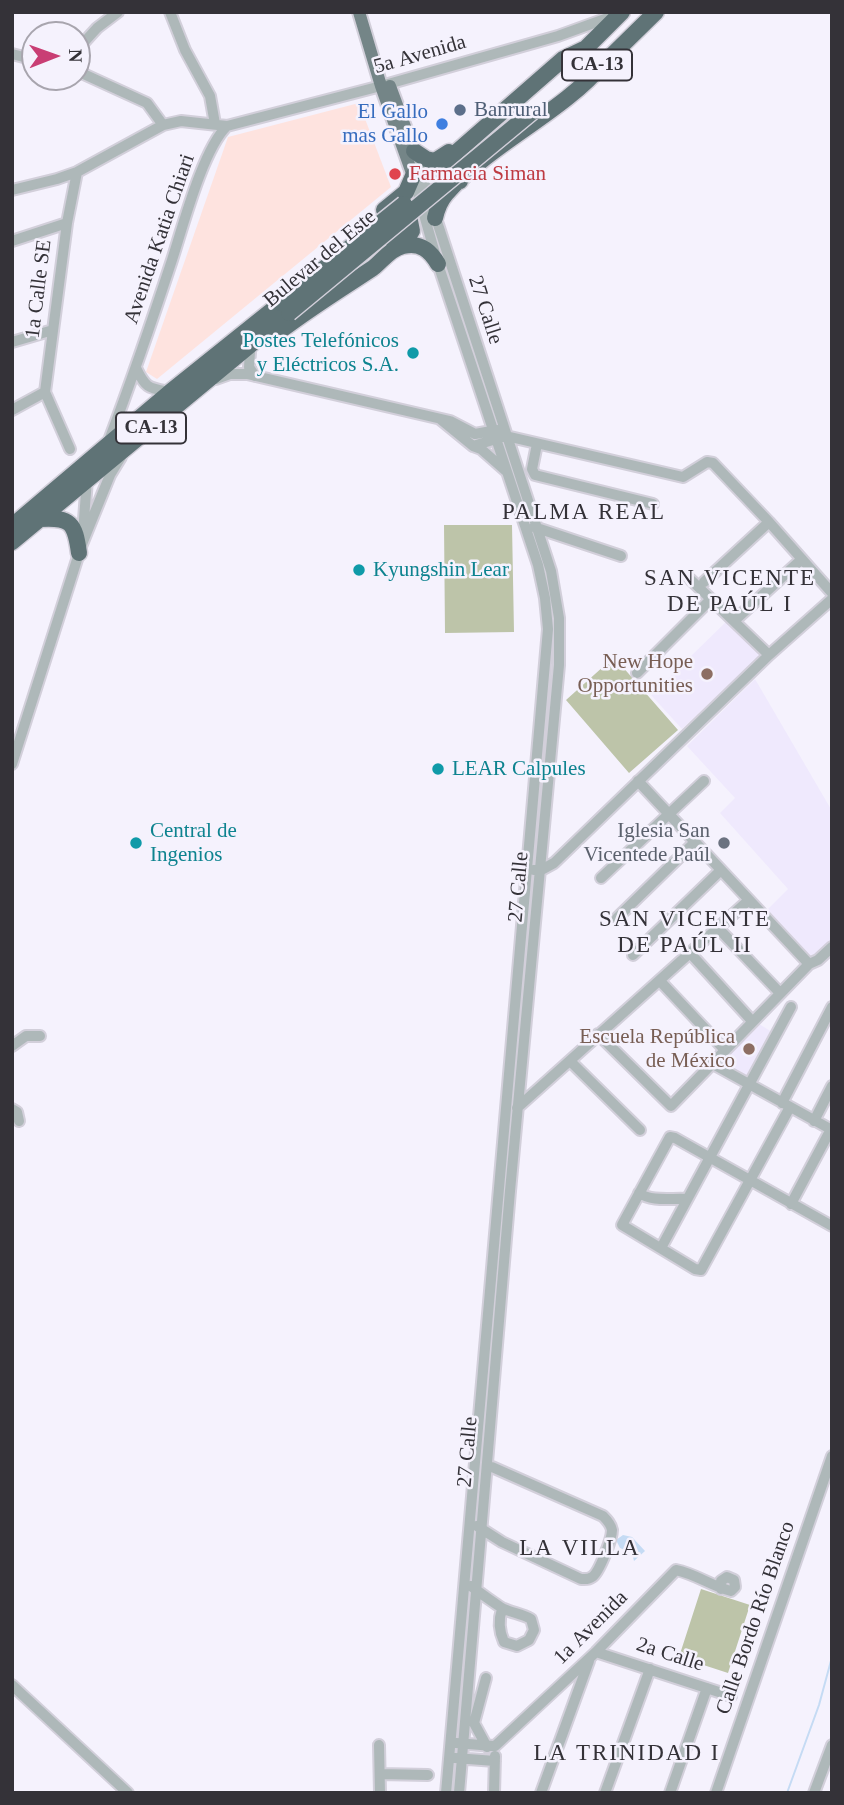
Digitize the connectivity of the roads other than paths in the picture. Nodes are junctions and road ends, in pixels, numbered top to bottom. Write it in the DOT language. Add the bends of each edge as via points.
graph roads {
  1 [pos="118,12"];
  2 [pos="170,12"];
  3 [pos="359,12"];
  4 [pos="367,12"];
  5 [pos="656,12"];
  6 [pos="621,13"];
  7 [pos="91,35"];
  8 [pos="558,36"];
  9 [pos="584,49"];
  10 [pos="605,62"];
  11 [pos="91,77"];
  12 [pos="385,85"];
  13 [pos="529,109"];
  14 [pos="215,124"];
  15 [pos="163,125"];
  16 [pos="227,126"];
  17 [pos="474,135"];
  18 [pos="414,151"];
  19 [pos="77,172"];
  20 [pos="413,176"];
  21 [pos="460,181"];
  22 [pos="12,190"];
  23 [pos="378,215"];
  24 [pos="435,218"];
  25 [pos="67,223"];
  26 [pos="12,240"];
  27 [pos="439,264"];
  28 [pos="341,287"];
  29 [pos="285,308"];
  30 [pos="54,330"];
  31 [pos="12,342"];
  32 [pos="250,352"];
  33 [pos="201,367"];
  34 [pos="136,369"];
  35 [pos="255,376"];
  36 [pos="216,379"];
  37 [pos="199,387"];
  38 [pos="46,392"];
  39 [pos="170,392"];
  40 [pos="12,410"];
  41 [pos="440,419"];
  42 [pos="499,434"];
  43 [pos="537,444"];
  44 [pos="107,446"];
  45 [pos="473,446"];
  46 [pos="129,447"];
  47 [pos="69,449"];
  48 [pos="87,462"];
  49 [pos="508,473"];
  50 [pos="86,481"];
  51 [pos="653,504"];
  52 [pos="36,515"];
  53 [pos="769,522"];
  54 [pos="525,524"];
  55 [pos="537,528"];
  56 [pos="12,529"];
  57 [pos="12,542"];
  58 [pos="81,549"];
  59 [pos="621,556"];
  60 [pos="802,559"];
  61 [pos="690,579"];
  62 [pos="704,582"];
  63 [pos="832,593"];
  64 [pos="711,599"];
  65 [pos="832,599"];
  66 [pos="546,603"];
  67 [pos="558,607"];
  68 [pos="734,621"];
  69 [pos="553,634"];
  70 [pos="769,655"];
  71 [pos="637,673"];
  72 [pos="12,764"];
  73 [pos="638,781"];
  74 [pos="704,781"];
  75 [pos="670,814"];
  76 [pos="695,842"];
  77 [pos="540,869"];
  78 [pos="527,870"];
  79 [pos="721,870"];
  80 [pos="600,878"];
  81 [pos="749,900"];
  82 [pos="617,918"];
  83 [pos="718,928"];
  84 [pos="832,947"];
  85 [pos="691,953"];
  86 [pos="633,955"];
  87 [pos="809,964"];
  88 [pos="660,981"];
  89 [pos="780,993"];
  90 [pos="791,1007"];
  91 [pos="832,1007"];
  92 [pos="752,1021"];
  93 [pos="598,1034"];
  94 [pos="40,1036"];
  95 [pos="12,1046"];
  96 [pos="724,1049"];
  97 [pos="570,1061"];
  98 [pos="711,1063"];
  99 [pos="749,1086"];
  100 [pos="832,1086"];
  101 [pos="786,1105"];
  102 [pos="519,1107"];
  103 [pos="12,1109"];
  104 [pos="505,1120"];
  105 [pos="19,1121"];
  106 [pos="814,1121"];
  107 [pos="640,1130"];
  108 [pos="831,1130"];
  109 [pos="709,1158"];
  110 [pos="750,1181"];
  111 [pos="639,1193"];
  112 [pos="687,1199"];
  113 [pos="791,1204"];
  114 [pos="831,1225"];
  115 [pos="661,1248"];
  116 [pos="484,1350"];
  117 [pos="496,1355"];
  118 [pos="832,1456"];
  119 [pos="492,1467"];
  120 [pos="476,1535"];
  121 [pos="464,1581"];
  122 [pos="475,1589"];
  123 [pos="721,1589"];
  124 [pos="502,1609"];
  125 [pos="593,1655"];
  126 [pos="650,1669"];
  127 [pos="486,1678"];
  128 [pos="12,1685"];
  129 [pos="707,1688"];
  130 [pos="731,1696"];
  131 [pos="450,1742"];
  132 [pos="463,1744"];
  133 [pos="379,1745"];
  134 [pos="832,1745"];
  135 [pos="491,1746"];
  136 [pos="449,1757"];
  137 [pos="462,1759"];
  138 [pos="495,1761"];
  139 [pos="380,1774"];
  140 [pos="428,1775"];
  141 [pos="817,1792"];
  142 [pos="128,1793"];
  143 [pos="380,1793"];
  144 [pos="446,1793"];
  145 [pos="459,1793"];
  146 [pos="494,1793"];
  147 [pos="541,1793"];
  148 [pos="605,1793"];
  149 [pos="670,1793"];
  150 [pos="716,1793"];
  1 -- 7 [label="street"];
  2 -- 14 [label="street" via="210,96"];
  3 -- 12 [label="main road"];
  4 -- 12 [label="main road, 27 Calle"];
  5 -- 10 [label="highway, Bulevar del Este / CA-13"];
  6 -- 8 [label="street, 5a Avenida"];
  6 -- 9 [label="highway, Bulevar del Este / CA-13"];
  8 -- 9 [label="street"];
  8 -- 12 [label="street, 5a Avenida"];
  9 -- 13 [label="highway, Bulevar del Este / CA-13"];
  9 -- 17 [label="highway" via="563,59"];
  10 -- 13 [label="highway, Bulevar del Este / CA-13"];
  10 -- 21 [label="highway" via="590,80"];
  11 -- 15 [label="street" via="147,103"];
  12 -- 16 [label="street, 5a Avenida"];
  12 -- 18 [label="main road, 27 Calle"];
  12 -- 20 [label="main road, 27 Calle"];
  13 -- 29 [label="highway, Bulevar del Este / CA-13, bridge"];
  14 -- 15 [label="street" via="181,121"];
  14 -- 16 [label="street"];
  15 -- 19 [label="street"];
  16 -- 34 [label="street, Avenida Katia Chiari" via="206,162"];
  17 -- 18 [label="highway" via="435,161"];
  17 -- 21 [label="highway" via="443,166 446,179"];
  18 -- 24 [label="street, 27 Calle"];
  19 -- 22 [label="street"];
  19 -- 25 [label="street, 1a Calle SE"];
  20 -- 23 [label="highway" via="406,192"];
  20 -- 27 [label="street, 27 Calle"];
  21 -- 24 [label="highway" via="443,198"];
  23 -- 28 [label="highway" via="402,212 412,222 411,234"];
  23 -- 33 [label="highway"];
  24 -- 42 [label="street, 27 Calle"];
  25 -- 26 [label="street"];
  25 -- 30 [label="street, 1a Calle SE"];
  27 -- 28 [label="highway" via="425,248 402,246"];
  27 -- 42 [label="street, 27 Calle"];
  28 -- 32 [label="highway"];
  29 -- 33 [label="highway, Bulevar del Este / CA-13"];
  29 -- 37 [label="highway, Bulevar del Este / CA-13"];
  30 -- 31 [label="street"];
  30 -- 38 [label="street, 1a Calle SE"];
  32 -- 35 [label="street" via="249,367"];
  32 -- 36 [label="highway"];
  33 -- 39 [label="highway, Bulevar del Este / CA-13"];
  34 -- 39 [label="street" via="148,387"];
  34 -- 44 [label="street, Avenida Katia Chiari"];
  35 -- 36 [label="street" via="232,373"];
  35 -- 41 [label="street"];
  36 -- 37 [label="highway"];
  37 -- 46 [label="highway, Bulevar del Este / CA-13"];
  38 -- 40 [label="street"];
  38 -- 47 [label="street, 1a Calle SE"];
  39 -- 44 [label="highway, Bulevar del Este / CA-13"];
  41 -- 42 [label="street" via="475,434"];
  41 -- 45 [label="street"];
  42 -- 43 [label="street"];
  42 -- 45 [label="street"];
  42 -- 49 [label="street, 27 Calle"];
  42 -- 55 [label="street, 27 Calle"];
  43 -- 51 [label="street" via="532,469 536,475"];
  43 -- 53 [label="street" via="682,477 713,463"];
  44 -- 48 [label="highway, Bulevar del Este / CA-13"];
  45 -- 49 [label="street"];
  46 -- 50 [label="highway, Bulevar del Este / CA-13"];
  46 -- 58 [label="street" via="110,475"];
  48 -- 50 [label="street"];
  48 -- 52 [label="highway, Bulevar del Este / CA-13"];
  49 -- 54 [label="street, 27 Calle"];
  50 -- 52 [label="highway, Bulevar del Este / CA-13"];
  50 -- 58 [label="street"];
  52 -- 56 [label="highway"];
  52 -- 57 [label="highway, Bulevar del Este / CA-13"];
  52 -- 58 [label="highway" via="70,523"];
  53 -- 60 [label="street"];
  53 -- 62 [label="street"];
  54 -- 55 [label="street"];
  54 -- 66 [label="street, 27 Calle"];
  55 -- 59 [label="street"];
  55 -- 67 [label="street, 27 Calle"];
  58 -- 72 [label="street"];
  60 -- 63 [label="street"];
  60 -- 68 [label="street"];
  61 -- 64 [label="street"];
  64 -- 68 [label="street"];
  64 -- 71 [label="street"];
  65 -- 70 [label="street"];
  66 -- 67 [label="street"];
  66 -- 69 [label="street, 27 Calle"];
  67 -- 69 [label="street, 27 Calle"];
  68 -- 70 [label="street"];
  69 -- 77 [label="street, 27 Calle" via="552,741"];
  69 -- 78 [label="street, 27 Calle"];
  70 -- 73 [label="street"];
  73 -- 75 [label="street"];
  73 -- 77 [label="street" via="554,863"];
  74 -- 75 [label="street"];
  75 -- 76 [label="street"];
  75 -- 80 [label="street"];
  76 -- 79 [label="street"];
  76 -- 82 [label="street"];
  77 -- 78 [label="street"];
  77 -- 102 [label="street, 27 Calle"];
  78 -- 104 [label="street, 27 Calle"];
  79 -- 81 [label="street"];
  79 -- 86 [label="street"];
  81 -- 83 [label="street"];
  81 -- 87 [label="street"];
  83 -- 85 [label="street"];
  83 -- 89 [label="street"];
  84 -- 87 [label="street"];
  85 -- 88 [label="street"];
  85 -- 92 [label="street"];
  87 -- 89 [label="street"];
  88 -- 93 [label="street"];
  88 -- 96 [label="street"];
  89 -- 92 [label="street"];
  90 -- 99 [label="street"];
  91 -- 101 [label="street"];
  92 -- 96 [label="street"];
  93 -- 97 [label="street"];
  93 -- 98 [label="street" via="671,1106"];
  94 -- 95 [label="street" via="26,1036"];
  96 -- 98 [label="street"];
  97 -- 102 [label="street"];
  97 -- 107 [label="street"];
  98 -- 99 [label="street"];
  99 -- 101 [label="street"];
  99 -- 109 [label="street"];
  100 -- 106 [label="street"];
  101 -- 106 [label="street"];
  101 -- 110 [label="street"];
  102 -- 104 [label="street"];
  102 -- 117 [label="street, 27 Calle"];
  103 -- 105 [label="street"];
  104 -- 116 [label="street, 27 Calle"];
  106 -- 108 [label="street"];
  108 -- 113 [label="street"];
  109 -- 110 [label="street"];
  109 -- 111 [label="street" via="670,1137"];
  109 -- 112 [label="street"];
  110 -- 113 [label="street"];
  110 -- 115 [label="street" via="701,1270"];
  111 -- 112 [label="street"];
  111 -- 115 [label="street" via="622,1226"];
  112 -- 115 [label="street"];
  113 -- 114 [label="street"];
  116 -- 117 [label="street"];
  116 -- 120 [label="street, 27 Calle" via="469,1520"];
  117 -- 120 [label="street, 27 Calle"];
  118 -- 150 [label="street, Calle Bordo Río Blanco"];
  119 -- 120 [label="street" via="603,1516 612,1530 609,1545 589,1579 571,1576 502,1542"];
  120 -- 121 [label="street, 27 Calle"];
  120 -- 122 [label="street, 27 Calle"];
  121 -- 122 [label="street"];
  121 -- 131 [label="street, 27 Calle"];
  122 -- 124 [label="street"];
  122 -- 132 [label="street, 27 Calle"];
  123 -- 125 [label="street, 1a Avenida" via="676,1570"];
  125 -- 126 [label="street, 2a Calle"];
  125 -- 135 [label="street, 1a Avenida"];
  125 -- 147 [label="street"];
  126 -- 129 [label="street, 2a Calle"];
  126 -- 148 [label="street"];
  127 -- 135 [label="street" via="474,1723"];
  128 -- 142 [label="street"];
  129 -- 130 [label="street, 2a Calle"];
  129 -- 149 [label="street"];
  131 -- 132 [label="street"];
  131 -- 136 [label="street, 27 Calle"];
  132 -- 135 [label="street"];
  132 -- 137 [label="street, 27 Calle"];
  133 -- 139 [label="street"];
  134 -- 141 [label="street"];
  135 -- 138 [label="street"];
  136 -- 137 [label="street"];
  136 -- 144 [label="street, 27 Calle"];
  137 -- 138 [label="street"];
  137 -- 145 [label="street, 27 Calle"];
  138 -- 146 [label="street"];
  139 -- 140 [label="street"];
  139 -- 143 [label="street"];
}
